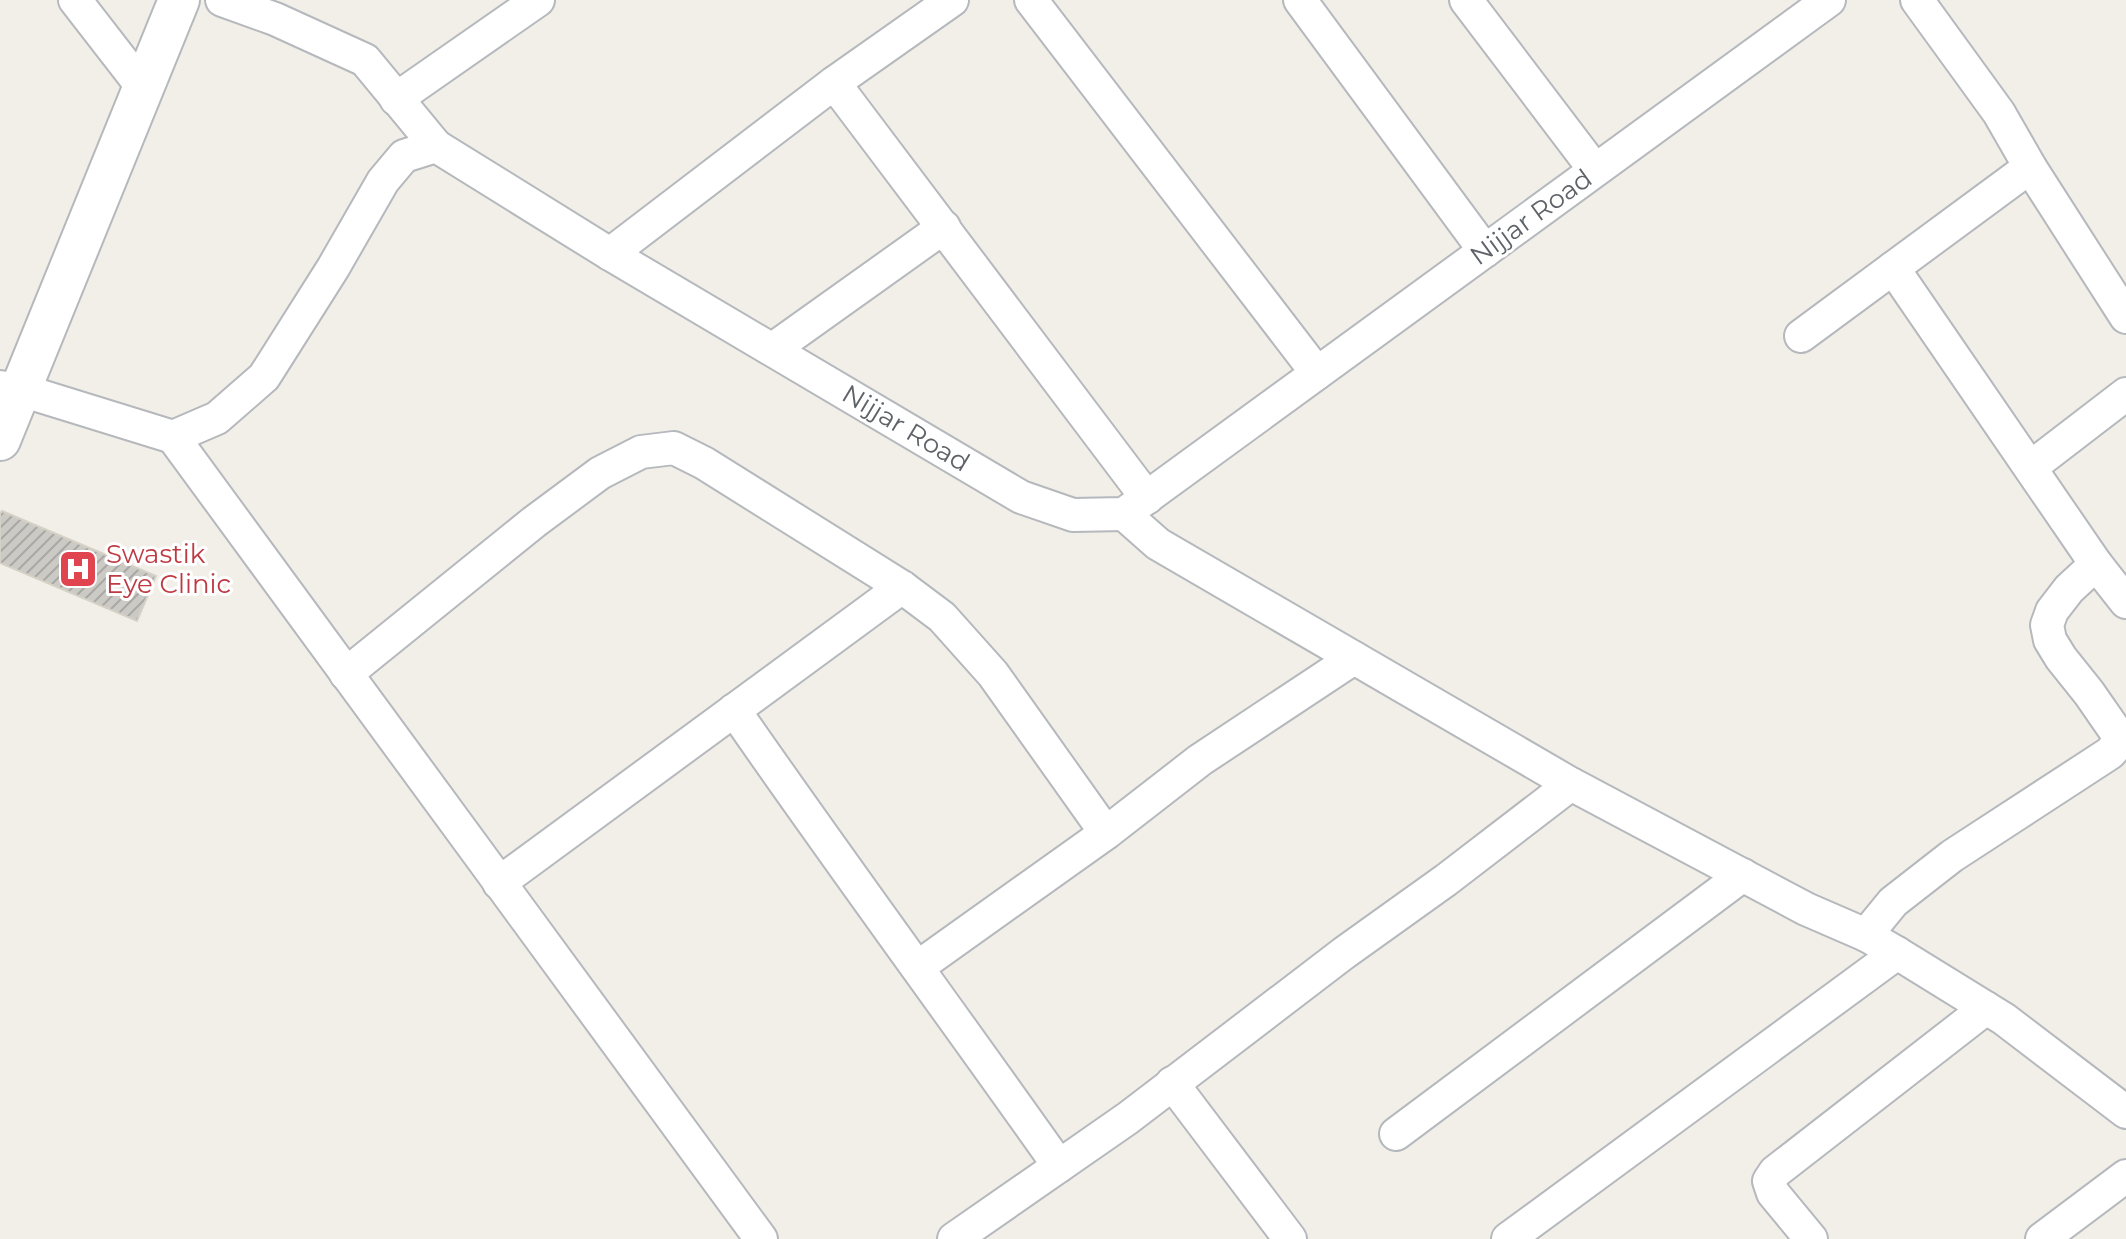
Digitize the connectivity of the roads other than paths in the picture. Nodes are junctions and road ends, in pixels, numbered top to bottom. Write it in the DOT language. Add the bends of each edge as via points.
graph roads {
  1 [pos="75,0"];
  2 [pos="179,0"];
  3 [pos="222,0"];
  4 [pos="538,0"];
  5 [pos="952,0"];
  6 [pos="1031,0"];
  7 [pos="1300,0"];
  8 [pos="1466,0"];
  9 [pos="1917,0"];
  10 [pos="1814,4"];
  11 [pos="834,83"];
  12 [pos="144,89"];
  13 [pos="396,99"];
  14 [pos="436,146"];
  15 [pos="2030,167"];
  16 [pos="1595,170"];
  17 [pos="944,227"];
  18 [pos="1485,251"];
  19 [pos="610,254"];
  20 [pos="1893,268"];
  21 [pos="2126,317"];
  22 [pos="1801,336"];
  23 [pos="773,349"];
  24 [pos="1317,373"];
  25 [pos="10,389"];
  26 [pos="2126,394"];
  27 [pos="173,437"];
  28 [pos="0,440"];
  29 [pos="2031,467"];
  30 [pos="1136,506"];
  31 [pos="2096,564"];
  32 [pos="902,587"];
  33 [pos="2126,602"];
  34 [pos="1354,658"];
  35 [pos="346,674"];
  36 [pos="734,710"];
  37 [pos="1571,784"];
  38 [pos="1106,833"];
  39 [pos="1743,875"];
  40 [pos="499,883"];
  41 [pos="1866,935"];
  42 [pos="1897,953"];
  43 [pos="918,967"];
  44 [pos="1986,1008"];
  45 [pos="1172,1083"];
  46 [pos="2126,1112"];
  47 [pos="1396,1134"];
  48 [pos="1059,1166"];
  49 [pos="2126,1176"];
  50 [pos="761,1239"];
  51 [pos="954,1239"];
  52 [pos="1290,1239"];
  53 [pos="1508,1239"];
  54 [pos="1811,1239"];
  55 [pos="2042,1239"];
  1 -- 12 [label="street"];
  2 -- 12 [label="street"];
  3 -- 13 [label="street, Nijjar Road" via="365,60"];
  4 -- 13 [label="street"];
  5 -- 11 [label="street"];
  6 -- 24 [label="street"];
  7 -- 18 [label="street"];
  8 -- 16 [label="street"];
  9 -- 15 [label="street" via="1999,113"];
  10 -- 16 [label="street, Nijjar Road"];
  11 -- 17 [label="street"];
  11 -- 19 [label="street"];
  12 -- 25 [label="street"];
  13 -- 14 [label="street, Nijjar Road"];
  14 -- 19 [label="street, Nijjar Road"];
  14 -- 27 [label="street" via="404,156 383,181 264,377 217,418"];
  15 -- 20 [label="street"];
  15 -- 21 [label="street"];
  16 -- 18 [label="street, Nijjar Road"];
  17 -- 23 [label="street"];
  17 -- 30 [label="street"];
  18 -- 24 [label="street, Nijjar Road"];
  19 -- 23 [label="street, Nijjar Road"];
  20 -- 22 [label="street"];
  20 -- 29 [label="street"];
  23 -- 30 [label="street, Nijjar Road" via="1021,497 1073,515"];
  24 -- 30 [label="street, Nijjar Road"];
  25 -- 27 [label="street"];
  25 -- 28 [label="street"];
  26 -- 29 [label="street"];
  27 -- 35 [label="street"];
  29 -- 31 [label="street"];
  30 -- 34 [label="street" via="1158,544"];
  31 -- 33 [label="street"];
  31 -- 41 [label="street" via="2069,589 2047,625 2061,658 2116,732 2116,746 1922,879 1893,902"];
  32 -- 35 [label="street" via="704,463 674,448 641,452 600,473 545,514"];
  32 -- 36 [label="street"];
  32 -- 38 [label="street" via="942,617 993,674"];
  34 -- 37 [label="street"];
  34 -- 38 [label="street" via="1200,760"];
  35 -- 40 [label="street"];
  36 -- 40 [label="street"];
  36 -- 43 [label="street"];
  37 -- 39 [label="street"];
  37 -- 45 [label="street"];
  38 -- 43 [label="street"];
  39 -- 41 [label="street"];
  39 -- 47 [label="street"];
  40 -- 50 [label="street"];
  41 -- 42 [label="street"];
  42 -- 44 [label="street"];
  42 -- 53 [label="street"];
  43 -- 48 [label="street"];
  44 -- 46 [label="street"];
  44 -- 54 [label="street" via="1775,1172 1769,1181 1773,1193"];
  45 -- 48 [label="street"];
  45 -- 52 [label="street"];
  48 -- 51 [label="street"];
  49 -- 55 [label="street"];
}
